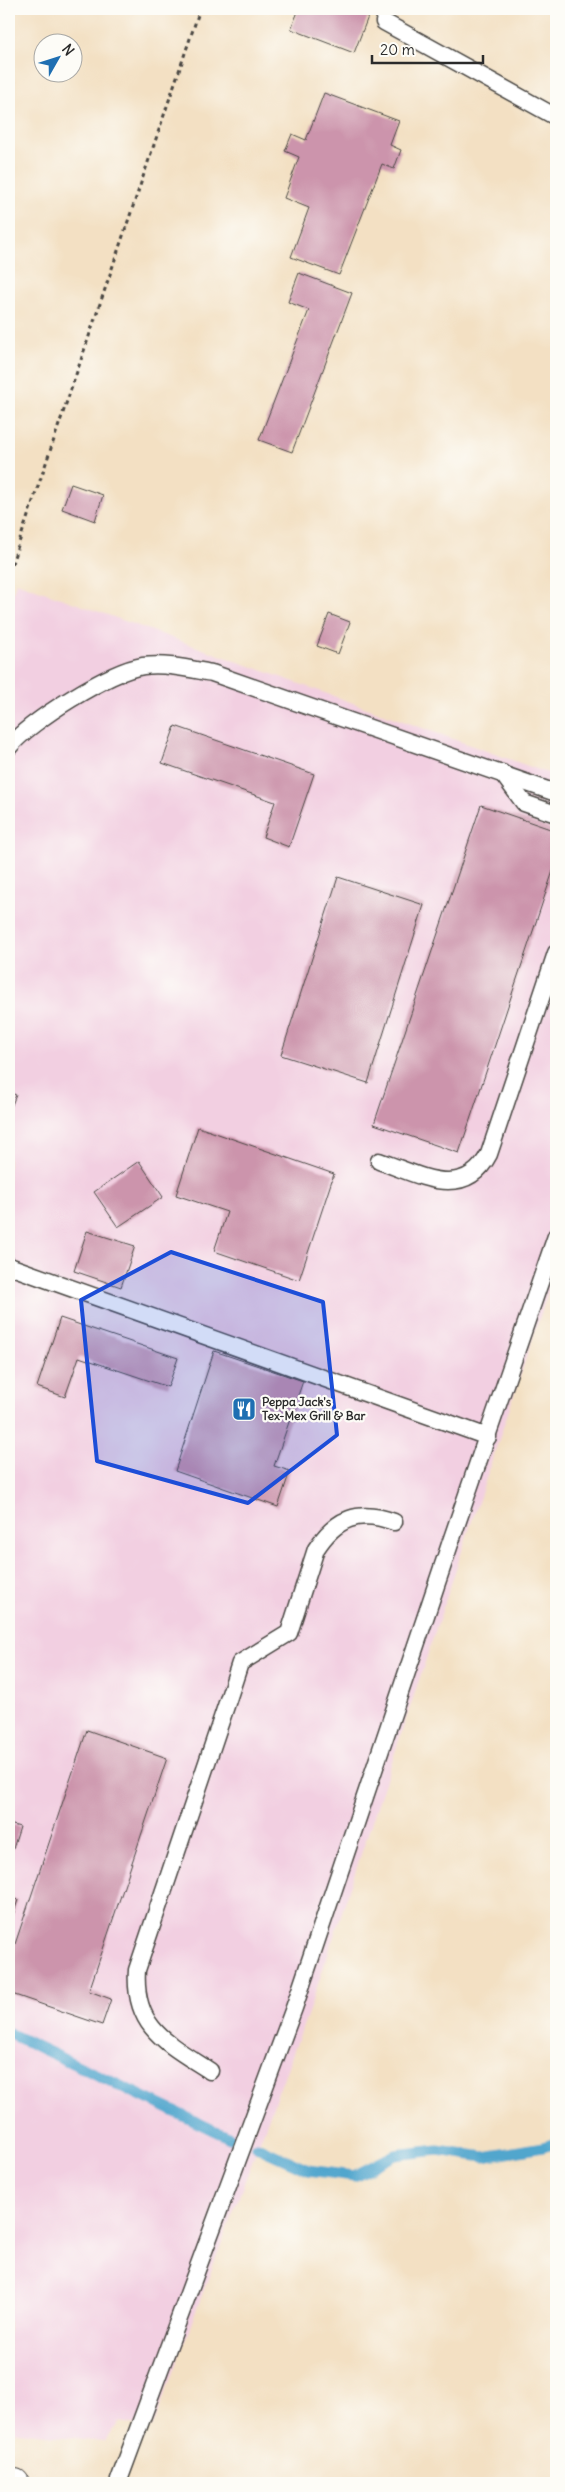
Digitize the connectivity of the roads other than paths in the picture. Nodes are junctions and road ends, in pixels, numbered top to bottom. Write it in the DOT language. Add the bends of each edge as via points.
graph roads {
  1 [pos="384,22"];
  2 [pos="556,117"];
  3 [pos="9,747"];
  4 [pos="502,773"];
  5 [pos="556,793"];
  6 [pos="556,814"];
  7 [pos="556,953"];
  8 [pos="379,1161"];
  9 [pos="556,1236"];
  10 [pos="9,1266"];
  11 [pos="488,1437"];
  12 [pos="394,1522"];
  13 [pos="210,2071"];
  14 [pos="9,2483"];
  15 [pos="15,2483"];
  16 [pos="118,2483"];
  1 -- 2 [label="lane"];
  3 -- 4 [label="lane" via="44,718 84,692 143,666 168,666 212,673"];
  4 -- 5 [label="lane"];
  4 -- 6 [label="lane" via="524,803"];
  7 -- 8 [label="lane" via="483,1165 462,1180 447,1182"];
  9 -- 11 [label="lane"];
  10 -- 11 [label="lane"];
  11 -- 16 [label="lane" via="450,1541 294,2008"];
  12 -- 13 [label="lane" via="379,1516 363,1516 335,1526 316,1549 289,1633 240,1663 137,1970 138,2000 151,2028 170,2045"];
  14 -- 15 [label="street"];
}
